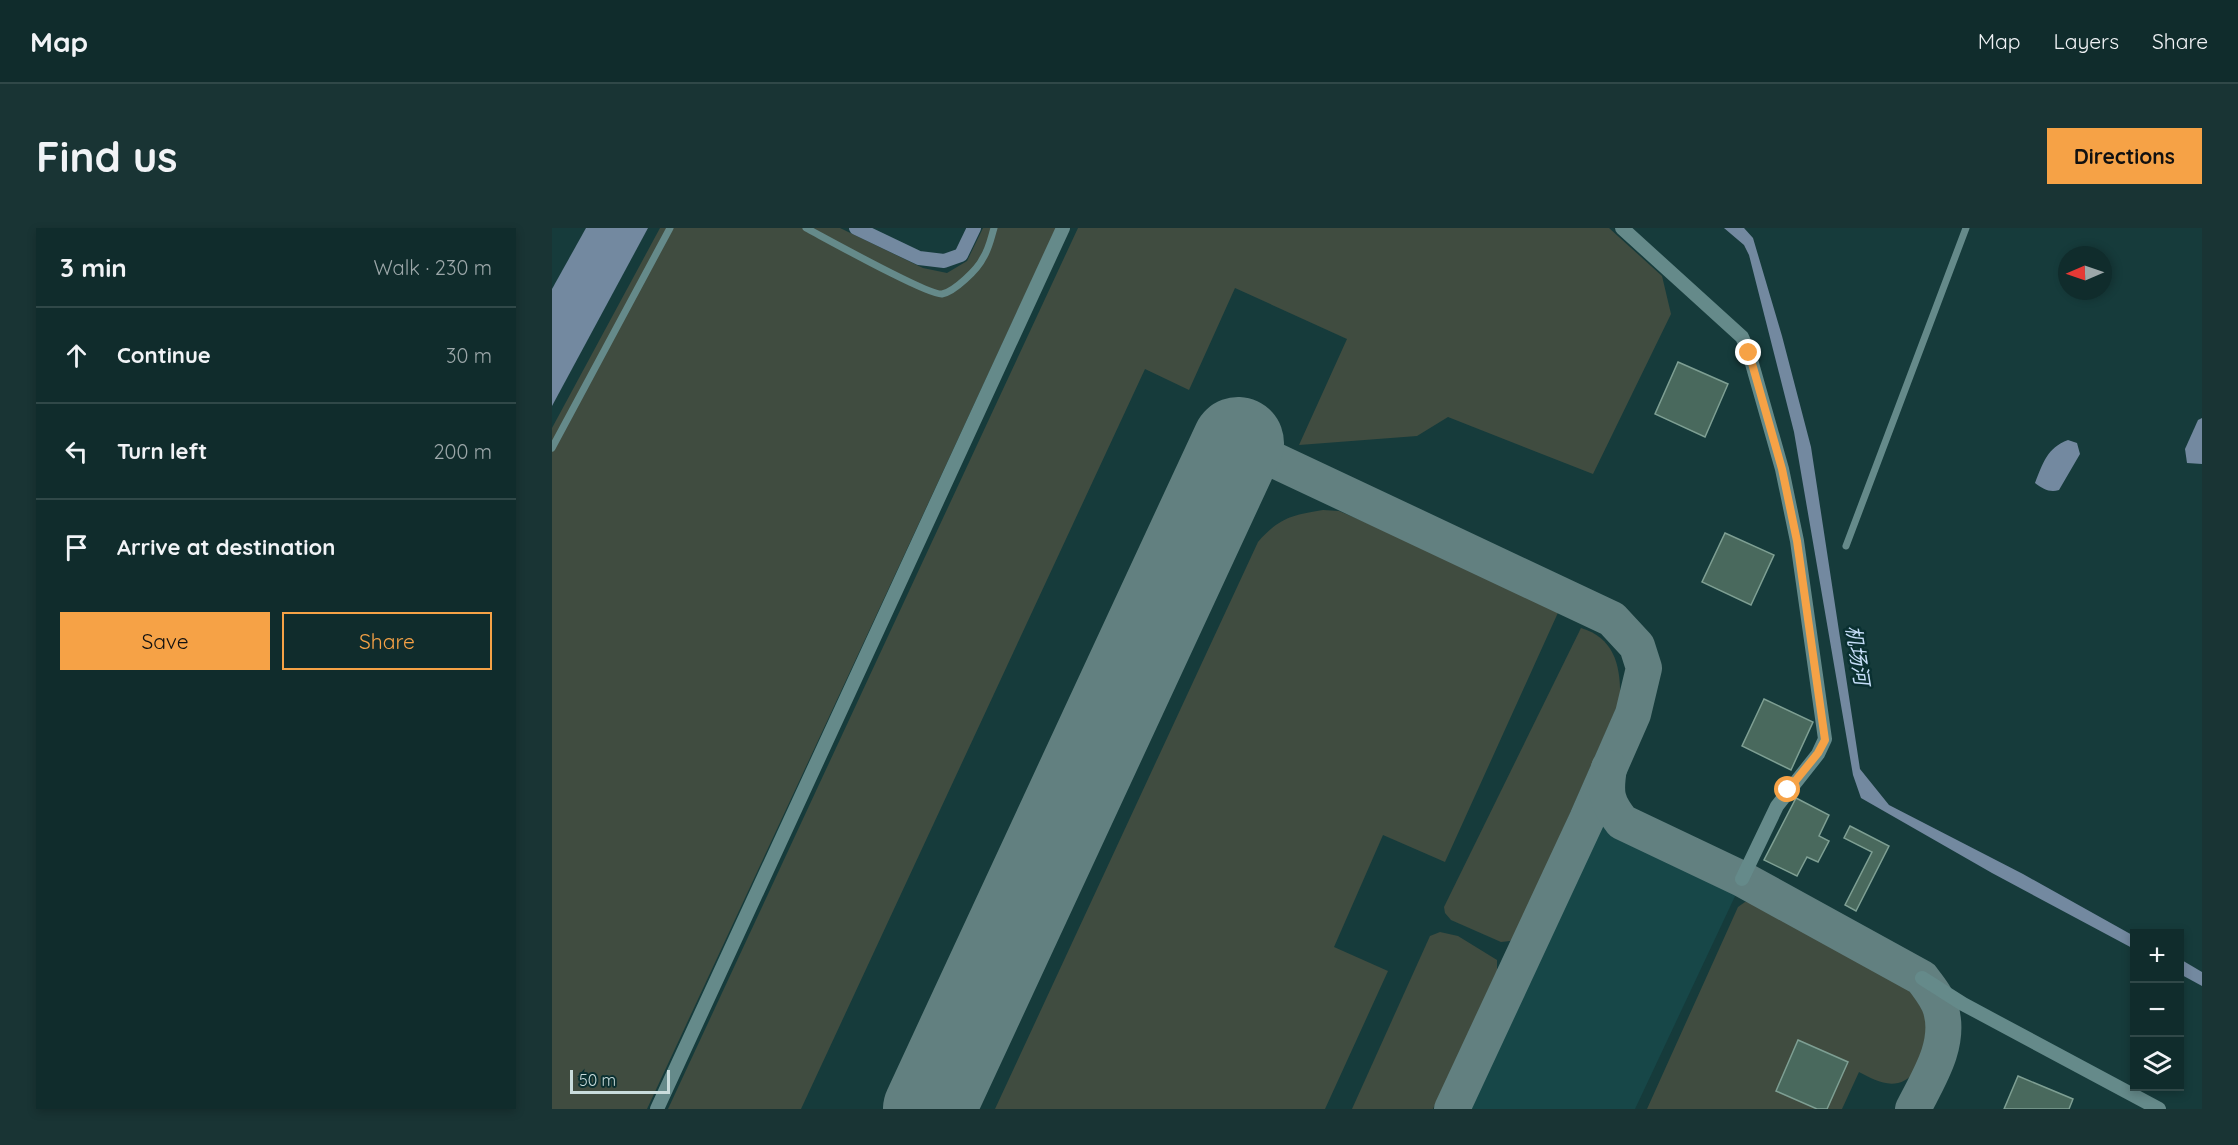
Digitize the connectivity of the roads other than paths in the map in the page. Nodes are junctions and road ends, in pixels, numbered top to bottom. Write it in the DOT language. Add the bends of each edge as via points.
graph roads {
  1 [pos="670,228"];
  2 [pos="806,228"];
  3 [pos="994,228"];
  4 [pos="1063,228"];
  5 [pos="1622,228"];
  6 [pos="1966,228"];
  7 [pos="552,448"];
  8 [pos="1846,546"];
  9 [pos="1742,879"];
  10 [pos="1922,978"];
  11 [pos="657,1109"];
  12 [pos="2159,1109"];
  1 -- 7 [label="lane"];
  2 -- 3 [label="lane" via="909,281 944,294 983,260"];
  4 -- 11 [label="street"];
  5 -- 9 [label="street" via="1742,337 1782,469 1797,541 1825,740 1777,806"];
  6 -- 8 [label="lane"];
  10 -- 12 [label="street"];
}
